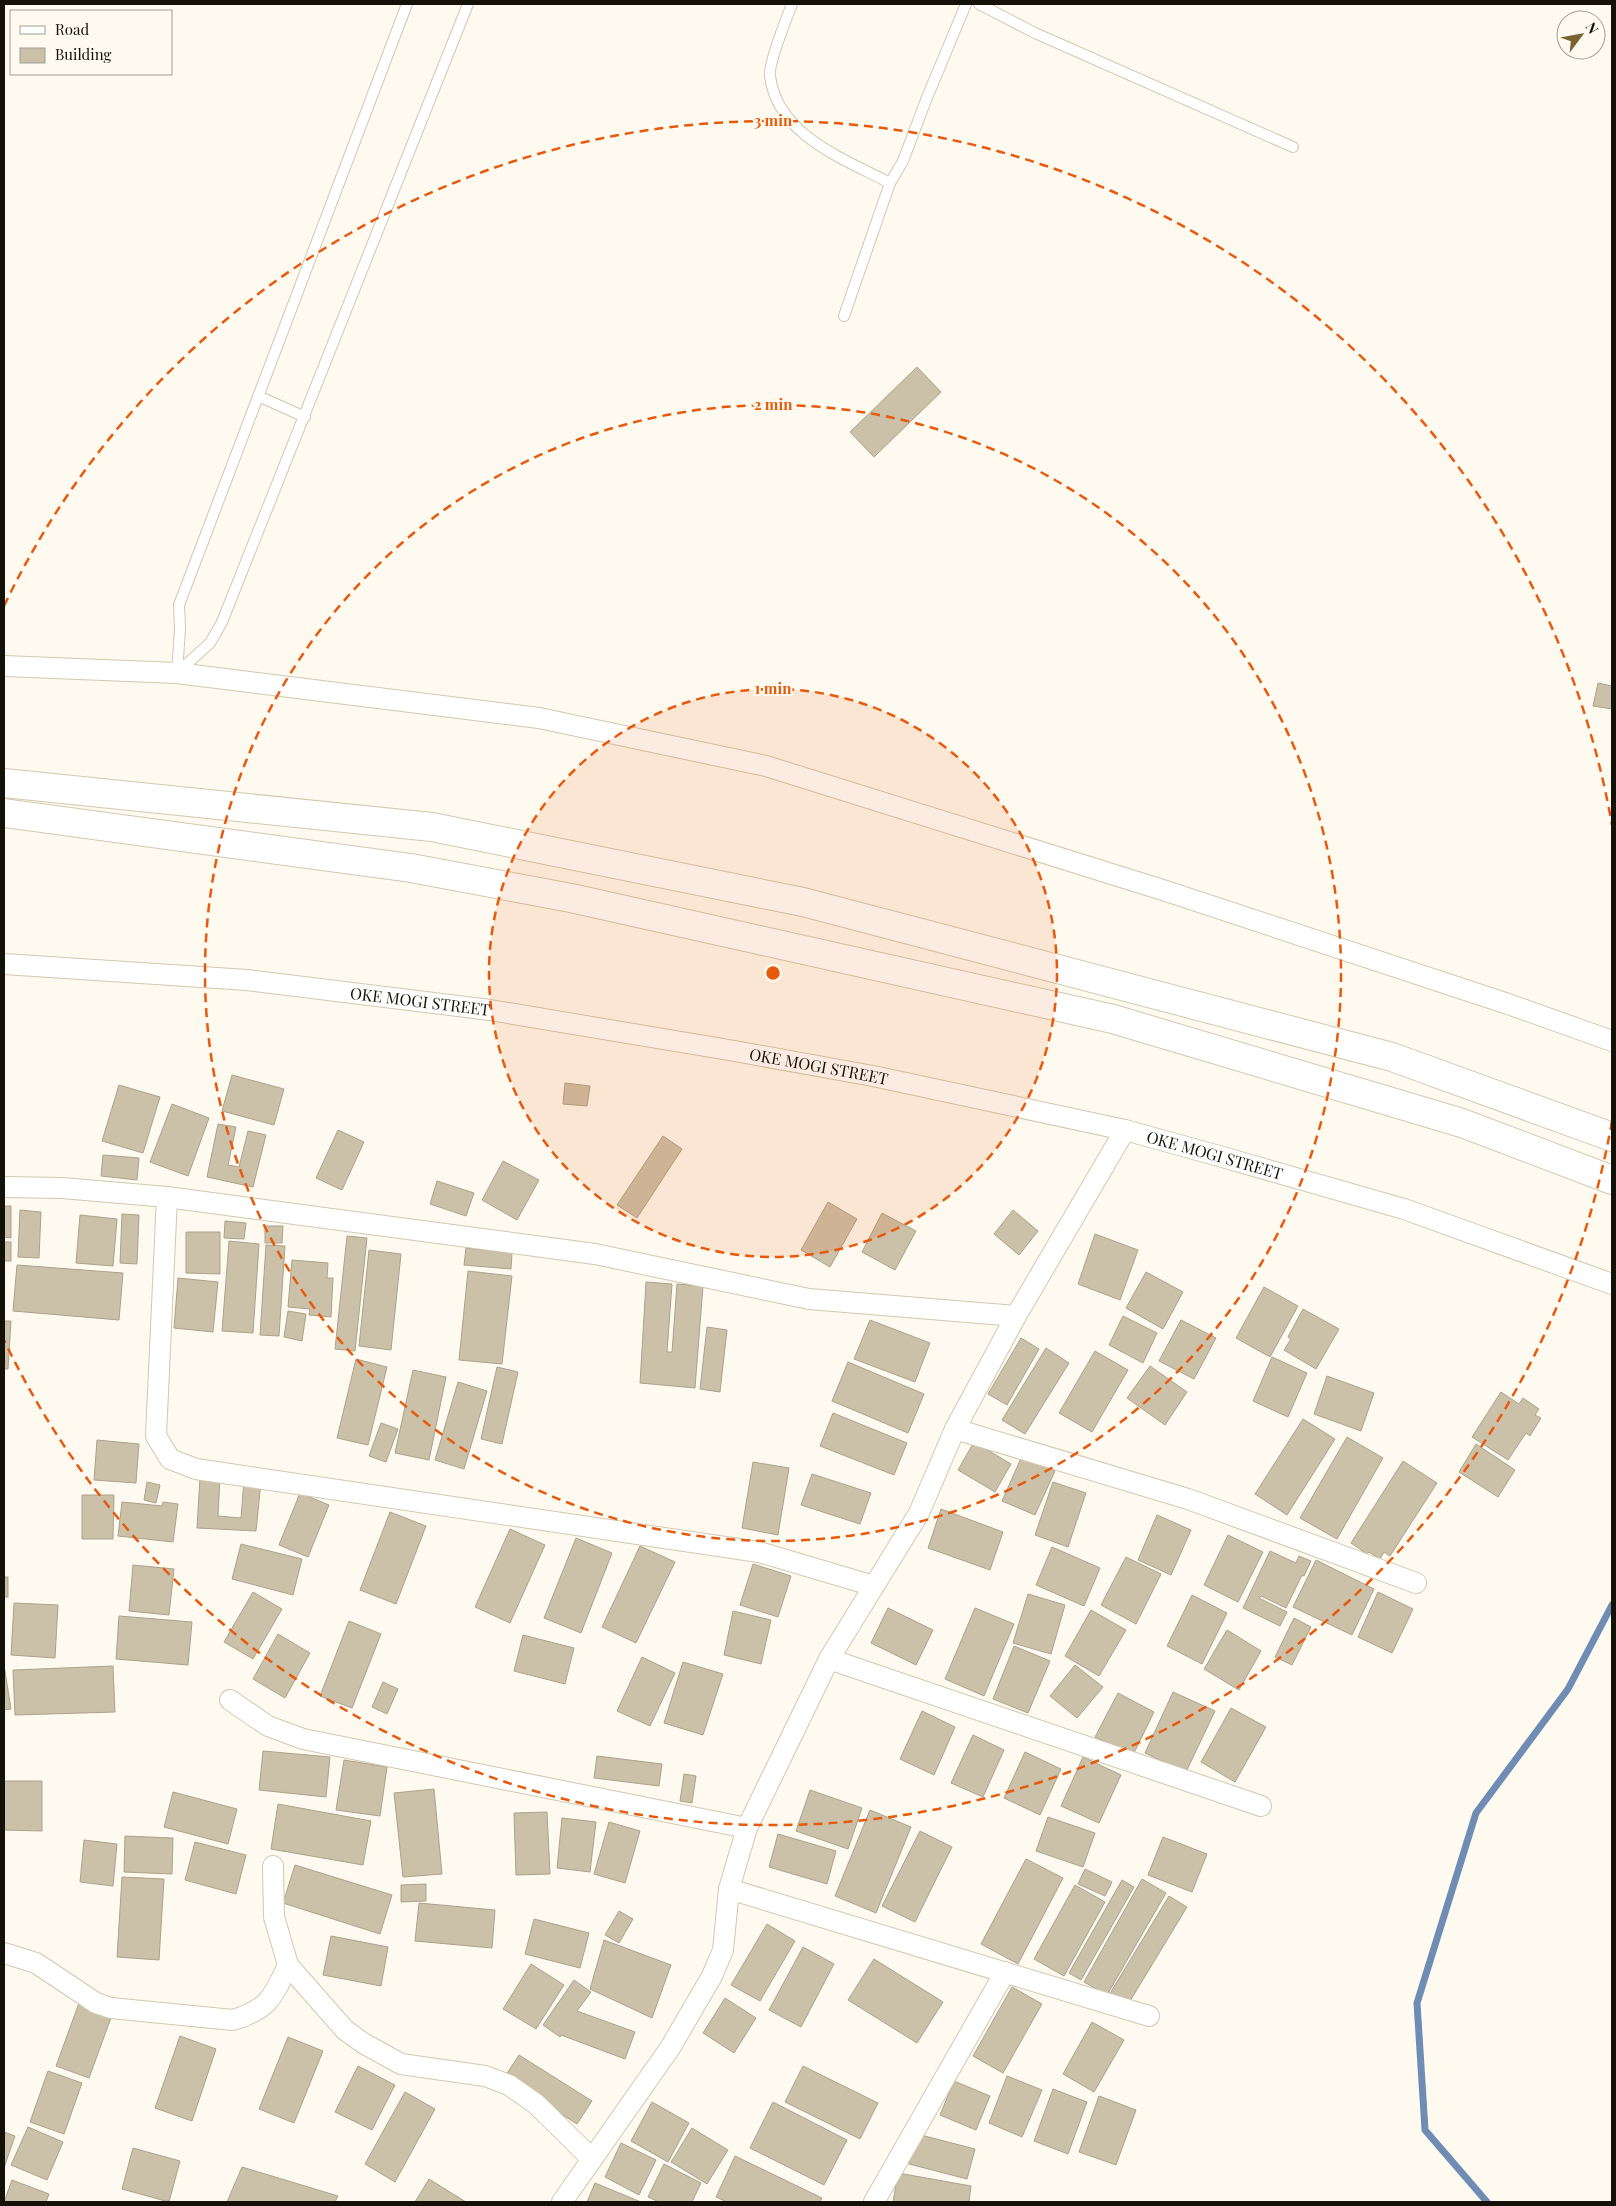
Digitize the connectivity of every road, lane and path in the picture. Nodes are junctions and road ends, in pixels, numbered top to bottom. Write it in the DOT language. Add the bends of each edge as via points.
graph roads {
  1 [pos="407,4"];
  2 [pos="468,4"];
  3 [pos="792,4"];
  4 [pos="966,4"];
  5 [pos="979,4"];
  6 [pos="1293,148"];
  7 [pos="890,183"];
  8 [pos="844,316"];
  9 [pos="258,396"];
  10 [pos="305,417"];
  11 [pos="4,666"];
  12 [pos="177,672"];
  13 [pos="4,783"];
  14 [pos="4,813"];
  15 [pos="4,964"];
  16 [pos="1612,1041"];
  17 [pos="1124,1130"];
  18 [pos="1612,1137"];
  19 [pos="1612,1180"];
  20 [pos="4,1187"];
  21 [pos="167,1197"];
  22 [pos="1612,1284"];
  23 [pos="1016,1316"];
  24 [pos="955,1430"];
  25 [pos="1416,1583"];
  26 [pos="874,1586"];
  27 [pos="829,1660"];
  28 [pos="230,1700"];
  29 [pos="1261,1806"];
  30 [pos="747,1828"];
  31 [pos="272,1866"];
  32 [pos="729,1889"];
  33 [pos="4,1953"];
  34 [pos="288,1965"];
  35 [pos="1004,1972"];
  36 [pos="1149,2016"];
  37 [pos="592,2159"];
  38 [pos="562,2202"];
  39 [pos="874,2202"];
  1 -- 9 [label="lane"];
  2 -- 10 [label="lane"];
  3 -- 7 [label="lane" via="769,75 778,104 804,136"];
  4 -- 7 [label="lane" via="903,161"];
  5 -- 6 [label="lane" via="1035,33"];
  7 -- 8 [label="lane"];
  9 -- 10 [label="lane"];
  9 -- 12 [label="lane" via="179,605"];
  10 -- 12 [label="lane" via="222,622 210,643"];
  11 -- 12 [label="street"];
  12 -- 16 [label="street" via="539,718 766,766 1166,891"];
  13 -- 18 [label="highway" via="432,827 803,902 1392,1057"];
  14 -- 19 [label="highway" via="412,868 571,898 1103,1017 1462,1122"];
  15 -- 17 [label="street, OKE MOGI STREET" via="247,980 490,1010 873,1076"];
  17 -- 22 [label="street, OKE MOGI STREET" via="1404,1209"];
  17 -- 23 [label="street"];
  20 -- 21 [label="street" via="62,1188"];
  21 -- 23 [label="street" via="595,1254 809,1299"];
  21 -- 26 [label="street" via="156,1436 170,1459 196,1470 759,1552"];
  23 -- 24 [label="street"];
  24 -- 25 [label="street" via="1188,1499"];
  24 -- 26 [label="street" via="920,1513"];
  26 -- 27 [label="street"];
  27 -- 29 [label="street"];
  27 -- 30 [label="street"];
  28 -- 30 [label="street" via="268,1726 303,1739"];
  30 -- 32 [label="street"];
  31 -- 34 [label="street" via="274,1917"];
  32 -- 35 [label="street"];
  32 -- 37 [label="street" via="723,1950 712,1976 670,2048"];
  33 -- 34 [label="street" via="36,1962 96,2003 111,2008 233,2020 252,2015 272,1999"];
  34 -- 37 [label="street" via="345,2030 363,2043 401,2064 485,2076 509,2085 536,2104"];
  35 -- 36 [label="street"];
  35 -- 39 [label="street"];
  37 -- 38 [label="street"];
}
